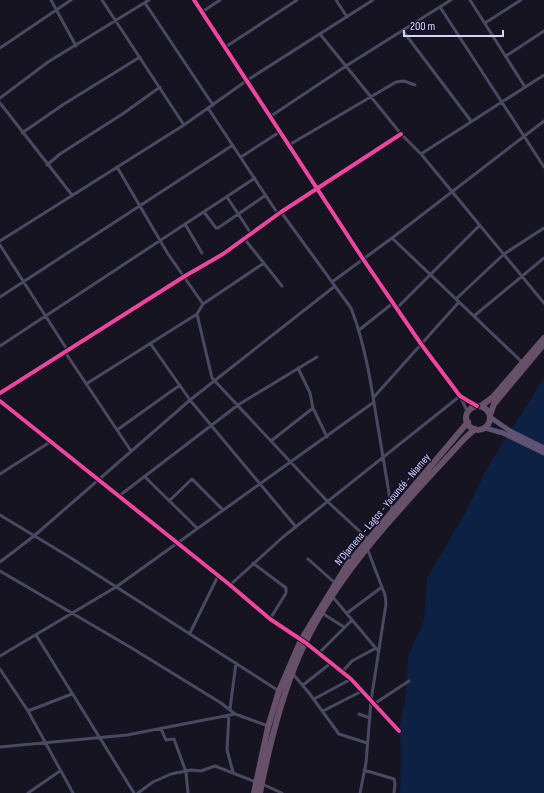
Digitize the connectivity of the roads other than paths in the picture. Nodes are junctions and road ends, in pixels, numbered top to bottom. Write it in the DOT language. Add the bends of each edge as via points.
graph roads {
  1 [pos="51,0"];
  2 [pos="71,0"];
  3 [pos="102,0"];
  4 [pos="149,0"];
  5 [pos="194,0"];
  6 [pos="220,0"];
  7 [pos="297,0"];
  8 [pos="336,0"];
  9 [pos="373,0"];
  10 [pos="451,0"];
  11 [pos="470,0"];
  12 [pos="521,0"];
  13 [pos="145,3"];
  14 [pos="440,7"];
  15 [pos="56,10"];
  16 [pos="202,12"];
  17 [pos="347,17"];
  18 [pos="117,21"];
  19 [pos="485,23"];
  20 [pos="403,31"];
  21 [pos="544,31"];
  22 [pos="320,34"];
  23 [pos="76,46"];
  24 [pos="0,48"];
  25 [pos="224,48"];
  26 [pos="506,56"];
  27 [pos="140,57"];
  28 [pos="346,66"];
  29 [pos="544,75"];
  30 [pos="246,81"];
  31 [pos="415,85"];
  32 [pos="525,86"];
  33 [pos="160,87"];
  34 [pos="372,97"];
  35 [pos="0,98"];
  36 [pos="500,102"];
  37 [pos="0,103"];
  38 [pos="213,105"];
  39 [pos="208,108"];
  40 [pos="271,116"];
  41 [pos="471,121"];
  42 [pos="544,121"];
  43 [pos="184,125"];
  44 [pos="281,131"];
  45 [pos="22,133"];
  46 [pos="401,134"];
  47 [pos="523,136"];
  48 [pos="233,145"];
  49 [pos="290,145"];
  50 [pos="421,154"];
  51 [pos="241,157"];
  52 [pos="47,165"];
  53 [pos="117,167"];
  54 [pos="544,167"];
  55 [pos="255,178"];
  56 [pos="318,189"];
  57 [pos="451,191"];
  58 [pos="72,195"];
  59 [pos="266,195"];
  60 [pos="227,196"];
  61 [pos="140,207"];
  62 [pos="204,212"];
  63 [pos="281,212"];
  64 [pos="278,214"];
  65 [pos="238,215"];
  66 [pos="185,224"];
  67 [pos="480,225"];
  68 [pos="544,228"];
  69 [pos="250,232"];
  70 [pos="243,237"];
  71 [pos="392,238"];
  72 [pos="160,240"];
  73 [pos="0,241"];
  74 [pos="0,245"];
  75 [pos="202,253"];
  76 [pos="504,254"];
  77 [pos="544,258"];
  78 [pos="363,259"];
  79 [pos="264,263"];
  80 [pos="430,275"];
  81 [pos="185,276"];
  82 [pos="522,276"];
  83 [pos="23,282"];
  84 [pos="332,282"];
  85 [pos="282,286"];
  86 [pos="335,286"];
  87 [pos="0,297"];
  88 [pos="458,300"];
  89 [pos="393,303"];
  90 [pos="544,303"];
  91 [pos="203,304"];
  92 [pos="397,308"];
  93 [pos="197,314"];
  94 [pos="474,316"];
  95 [pos="44,317"];
  96 [pos="359,330"];
  97 [pos="544,338"];
  98 [pos="150,343"];
  99 [pos="421,344"];
  100 [pos="544,344"];
  101 [pos="0,346"];
  102 [pos="66,351"];
  103 [pos="317,357"];
  104 [pos="522,362"];
  105 [pos="298,368"];
  106 [pos="215,381"];
  107 [pos="86,384"];
  108 [pos="180,385"];
  109 [pos="0,393"];
  110 [pos="460,396"];
  111 [pos="373,398"];
  112 [pos="190,400"];
  113 [pos="0,401"];
  114 [pos="374,402"];
  115 [pos="238,405"];
  116 [pos="479,406"];
  117 [pos="313,408"];
  118 [pos="468,413"];
  119 [pos="490,416"];
  120 [pos="468,422"];
  121 [pos="212,426"];
  122 [pos="484,428"];
  123 [pos="475,429"];
  124 [pos="117,430"];
  125 [pos="327,437"];
  126 [pos="272,441"];
  127 [pos="50,442"];
  128 [pos="544,448"];
  129 [pos="131,451"];
  130 [pos="544,453"];
  131 [pos="384,457"];
  132 [pos="291,463"];
  133 [pos="0,474"];
  134 [pos="144,477"];
  135 [pos="98,479"];
  136 [pos="260,483"];
  137 [pos="119,496"];
  138 [pos="169,501"];
  139 [pos="328,502"];
  140 [pos="222,509"];
  141 [pos="392,511"];
  142 [pos="0,515"];
  143 [pos="296,527"];
  144 [pos="197,528"];
  145 [pos="34,536"];
  146 [pos="368,539"];
  147 [pos="177,543"];
  148 [pos="367,548"];
  149 [pos="308,559"];
  150 [pos="0,562"];
  151 [pos="253,563"];
  152 [pos="0,571"];
  153 [pos="218,576"];
  154 [pos="334,583"];
  155 [pos="230,585"];
  156 [pos="116,587"];
  157 [pos="382,587"];
  158 [pos="332,596"];
  159 [pos="72,613"];
  160 [pos="322,613"];
  161 [pos="347,613"];
  162 [pos="270,619"];
  163 [pos="352,620"];
  164 [pos="344,627"];
  165 [pos="190,634"];
  166 [pos="36,635"];
  167 [pos="303,641"];
  168 [pos="376,648"];
  169 [pos="379,652"];
  170 [pos="319,653"];
  171 [pos="0,656"];
  172 [pos="236,663"];
  173 [pos="331,663"];
  174 [pos="0,669"];
  175 [pos="342,672"];
  176 [pos="292,673"];
  177 [pos="351,679"];
  178 [pos="409,681"];
  179 [pos="303,685"];
  180 [pos="362,691"];
  181 [pos="279,692"];
  182 [pos="72,694"];
  183 [pos="314,699"];
  184 [pos="373,703"];
  185 [pos="230,709"];
  186 [pos="28,711"];
  187 [pos="323,711"];
  188 [pos="235,714"];
  189 [pos="359,714"];
  190 [pos="229,716"];
  191 [pos="370,718"];
  192 [pos="268,727"];
  193 [pos="161,729"];
  194 [pos="399,731"];
  195 [pos="100,738"];
  196 [pos="44,742"];
  197 [pos="367,743"];
  198 [pos="0,747"];
  199 [pos="364,770"];
  200 [pos="60,771"];
  201 [pos="186,772"];
  202 [pos="234,773"];
  203 [pos="259,783"];
  204 [pos="28,793"];
  205 [pos="73,793"];
  206 [pos="134,793"];
  207 [pos="138,793"];
  208 [pos="188,793"];
  209 [pos="254,793"];
  210 [pos="260,793"];
  211 [pos="282,793"];
  212 [pos="360,793"];
  213 [pos="394,793"];
  1 -- 15 [label="street"];
  2 -- 15 [label="street"];
  3 -- 18 [label="street"];
  4 -- 13 [label="street"];
  5 -- 16 [label="street"];
  6 -- 16 [label="street"];
  7 -- 25 [label="street"];
  8 -- 17 [label="street"];
  9 -- 17 [label="street"];
  10 -- 14 [label="street"];
  11 -- 19 [label="street"];
  12 -- 19 [label="street"];
  13 -- 18 [label="street"];
  13 -- 38 [label="street"];
  14 -- 20 [label="street"];
  14 -- 36 [label="street"];
  15 -- 23 [label="street"];
  15 -- 24 [label="street"];
  16 -- 25 [label="street"];
  17 -- 22 [label="street"];
  18 -- 23 [label="street"];
  18 -- 27 [label="street"];
  19 -- 26 [label="street"];
  20 -- 28 [label="street"];
  20 -- 41 [label="street"];
  21 -- 26 [label="street"];
  22 -- 28 [label="street"];
  22 -- 30 [label="street"];
  23 -- 35 [label="street" via="48,62"];
  25 -- 30 [label="street"];
  26 -- 32 [label="street"];
  27 -- 33 [label="street"];
  27 -- 45 [label="street"];
  28 -- 34 [label="street"];
  28 -- 40 [label="street"];
  29 -- 32 [label="street"];
  30 -- 38 [label="street"];
  30 -- 40 [label="street"];
  31 -- 34 [label="street" via="404,81 396,82"];
  32 -- 36 [label="street"];
  33 -- 43 [label="street"];
  33 -- 52 [label="street"];
  34 -- 46 [label="street"];
  34 -- 49 [label="street"];
  36 -- 41 [label="street"];
  36 -- 47 [label="street"];
  37 -- 45 [label="street"];
  38 -- 39 [label="street"];
  39 -- 43 [label="street"];
  39 -- 48 [label="street"];
  40 -- 44 [label="street"];
  41 -- 50 [label="street"];
  42 -- 47 [label="street"];
  43 -- 53 [label="street"];
  44 -- 49 [label="street"];
  44 -- 51 [label="street"];
  45 -- 52 [label="street"];
  46 -- 50 [label="street"];
  46 -- 56 [label="street"];
  47 -- 54 [label="street"];
  47 -- 57 [label="street"];
  48 -- 51 [label="street"];
  48 -- 61 [label="street"];
  49 -- 56 [label="street"];
  50 -- 57 [label="street"];
  51 -- 55 [label="street"];
  52 -- 58 [label="street"];
  53 -- 58 [label="street"];
  53 -- 61 [label="street"];
  55 -- 59 [label="street"];
  55 -- 60 [label="street"];
  56 -- 63 [label="street"];
  56 -- 78 [label="street"];
  57 -- 67 [label="street"];
  57 -- 71 [label="street"];
  58 -- 73 [label="street"];
  59 -- 64 [label="street"];
  59 -- 65 [label="street"];
  60 -- 62 [label="street"];
  60 -- 65 [label="street"];
  61 -- 72 [label="street"];
  61 -- 83 [label="street"];
  62 -- 65 [label="street" via="216,228"];
  62 -- 66 [label="street"];
  63 -- 64 [label="street"];
  63 -- 84 [label="street"];
  64 -- 69 [label="street"];
  65 -- 69 [label="street"];
  66 -- 72 [label="street"];
  66 -- 75 [label="street"];
  67 -- 76 [label="street"];
  67 -- 80 [label="street"];
  68 -- 76 [label="street"];
  69 -- 70 [label="street"];
  70 -- 79 [label="street"];
  70 -- 81 [label="street" via="223,254"];
  71 -- 78 [label="street"];
  71 -- 80 [label="street"];
  72 -- 81 [label="street"];
  72 -- 95 [label="street"];
  74 -- 83 [label="street"];
  76 -- 82 [label="street"];
  76 -- 88 [label="street"];
  77 -- 82 [label="street"];
  78 -- 84 [label="street"];
  78 -- 89 [label="street"];
  79 -- 85 [label="street"];
  79 -- 91 [label="street"];
  80 -- 88 [label="street"];
  80 -- 92 [label="street"];
  81 -- 91 [label="street"];
  81 -- 102 [label="street"];
  82 -- 90 [label="street"];
  82 -- 94 [label="street"];
  83 -- 87 [label="street"];
  83 -- 95 [label="street"];
  84 -- 86 [label="street"];
  86 -- 96 [label="street" via="351,308"];
  86 -- 106 [label="street"];
  88 -- 94 [label="street"];
  88 -- 99 [label="street"];
  89 -- 92 [label="street"];
  89 -- 96 [label="street"];
  91 -- 93 [label="street"];
  92 -- 99 [label="street"];
  93 -- 98 [label="street"];
  93 -- 106 [label="street" via="210,375"];
  94 -- 104 [label="street"];
  95 -- 101 [label="street"];
  95 -- 102 [label="street"];
  96 -- 111 [label="street"];
  97 -- 104 [label="highway"];
  98 -- 107 [label="street"];
  98 -- 108 [label="street"];
  99 -- 110 [label="street"];
  99 -- 111 [label="street"];
  100 -- 119 [label="highway" via="494,404"];
  102 -- 107 [label="street"];
  102 -- 109 [label="street"];
  103 -- 105 [label="street"];
  104 -- 116 [label="highway" via="493,397"];
  105 -- 115 [label="street"];
  105 -- 117 [label="street" via="310,393"];
  106 -- 112 [label="street"];
  106 -- 115 [label="street"];
  107 -- 124 [label="street"];
  108 -- 112 [label="street"];
  108 -- 124 [label="street"];
  110 -- 116 [label="street"];
  110 -- 118 [label="street"];
  110 -- 131 [label="street"];
  111 -- 114 [label="street"];
  112 -- 121 [label="street"];
  112 -- 129 [label="street"];
  113 -- 127 [label="street"];
  114 -- 125 [label="street"];
  114 -- 131 [label="street"];
  115 -- 121 [label="street"];
  115 -- 126 [label="street"];
  116 -- 118 [label="highway" via="470,409"];
  116 -- 119 [label="highway" via="486,409"];
  117 -- 125 [label="street"];
  117 -- 126 [label="street"];
  118 -- 120 [label="highway"];
  119 -- 122 [label="highway"];
  119 -- 128 [label="main road" via="510,431"];
  120 -- 123 [label="highway"];
  120 -- 141 [label="highway, N'Djamena - Lagos - Yaoundé - Niamey"];
  121 -- 134 [label="street"];
  121 -- 136 [label="street"];
  122 -- 123 [label="highway"];
  122 -- 130 [label="main road" via="503,433"];
  123 -- 148 [label="highway, N'Djamena - Lagos - Yaoundé - Niamey"];
  124 -- 129 [label="street"];
  125 -- 132 [label="street"];
  126 -- 132 [label="street"];
  127 -- 133 [label="street"];
  127 -- 135 [label="street"];
  129 -- 135 [label="street"];
  131 -- 139 [label="street"];
  131 -- 141 [label="street"];
  132 -- 136 [label="street"];
  132 -- 139 [label="street"];
  134 -- 137 [label="street"];
  134 -- 138 [label="street"];
  135 -- 137 [label="street"];
  135 -- 145 [label="street"];
  136 -- 140 [label="street"];
  136 -- 143 [label="street"];
  137 -- 147 [label="street"];
  138 -- 140 [label="street" via="192,479"];
  138 -- 144 [label="street"];
  139 -- 143 [label="street"];
  139 -- 146 [label="street"];
  140 -- 144 [label="street"];
  141 -- 146 [label="highway, N'Djamena - Lagos - Yaoundé - Niamey"];
  142 -- 145 [label="street"];
  143 -- 151 [label="street"];
  144 -- 147 [label="street"];
  145 -- 150 [label="street"];
  145 -- 156 [label="street"];
  146 -- 154 [label="highway, N'Djamena - Lagos - Yaoundé - Niamey"];
  147 -- 153 [label="street"];
  147 -- 156 [label="street"];
  148 -- 157 [label="street"];
  148 -- 158 [label="highway, N'Djamena - Lagos - Yaoundé - Niamey"];
  149 -- 154 [label="street"];
  151 -- 155 [label="street"];
  151 -- 162 [label="street" via="286,588 286,593"];
  152 -- 159 [label="street"];
  153 -- 155 [label="street"];
  153 -- 165 [label="street"];
  154 -- 167 [label="highway, N'Djamena - Lagos - Yaoundé - Niamey"];
  155 -- 162 [label="street"];
  156 -- 159 [label="street"];
  156 -- 165 [label="street"];
  157 -- 161 [label="street"];
  157 -- 169 [label="street" via="386,604"];
  158 -- 160 [label="highway, N'Djamena - Lagos - Yaoundé - Niamey"];
  158 -- 161 [label="street"];
  159 -- 166 [label="street"];
  159 -- 185 [label="street"];
  160 -- 164 [label="street"];
  160 -- 167 [label="highway, N'Djamena - Lagos - Yaoundé - Niamey"];
  161 -- 163 [label="street"];
  162 -- 167 [label="street"];
  163 -- 164 [label="street"];
  163 -- 168 [label="street"];
  164 -- 170 [label="street"];
  165 -- 172 [label="street"];
  166 -- 171 [label="street"];
  166 -- 182 [label="street"];
  167 -- 170 [label="street"];
  167 -- 176 [label="highway, N'Djamena - Lagos - Yaoundé - Niamey"];
  167 -- 181 [label="highway, N'Djamena - Lagos - Yaoundé - Niamey"];
  168 -- 169 [label="street"];
  168 -- 175 [label="street" via="352,661"];
  169 -- 184 [label="street"];
  170 -- 173 [label="street"];
  172 -- 181 [label="street"];
  172 -- 185 [label="street"];
  173 -- 175 [label="street"];
  173 -- 179 [label="street"];
  174 -- 186 [label="street"];
  175 -- 177 [label="street"];
  176 -- 179 [label="street"];
  176 -- 203 [label="highway, N'Djamena - Lagos - Yaoundé - Niamey" via="275,722"];
  177 -- 180 [label="street"];
  177 -- 183 [label="street"];
  178 -- 184 [label="street"];
  179 -- 183 [label="street"];
  180 -- 184 [label="street"];
  180 -- 187 [label="street"];
  181 -- 192 [label="highway, N'Djamena - Lagos - Yaoundé - Niamey"];
  182 -- 186 [label="street"];
  182 -- 195 [label="street"];
  183 -- 187 [label="street"];
  184 -- 191 [label="street"];
  184 -- 194 [label="street"];
  185 -- 188 [label="street"];
  186 -- 196 [label="street"];
  187 -- 197 [label="street" via="339,734"];
  188 -- 190 [label="street"];
  188 -- 192 [label="street"];
  189 -- 191 [label="street"];
  190 -- 193 [label="street"];
  190 -- 202 [label="street" via="227,750"];
  191 -- 197 [label="street"];
  192 -- 203 [label="highway, N'Djamena - Lagos - Yaoundé - Niamey"];
  193 -- 195 [label="street"];
  193 -- 201 [label="street" via="166,740 174,739"];
  195 -- 196 [label="street"];
  195 -- 206 [label="street"];
  196 -- 198 [label="street"];
  196 -- 200 [label="street"];
  197 -- 199 [label="street"];
  199 -- 212 [label="street"];
  199 -- 213 [label="street" via="394,779"];
  200 -- 204 [label="street"];
  200 -- 205 [label="street"];
  201 -- 202 [label="street" via="201,771 215,766"];
  201 -- 207 [label="street" via="161,778"];
  201 -- 208 [label="street"];
  202 -- 203 [label="street"];
  203 -- 209 [label="highway, N'Djamena - Lagos - Yaoundé - Niamey"];
  203 -- 210 [label="highway, N'Djamena - Lagos - Yaoundé - Niamey"];
  203 -- 211 [label="street"];
}
